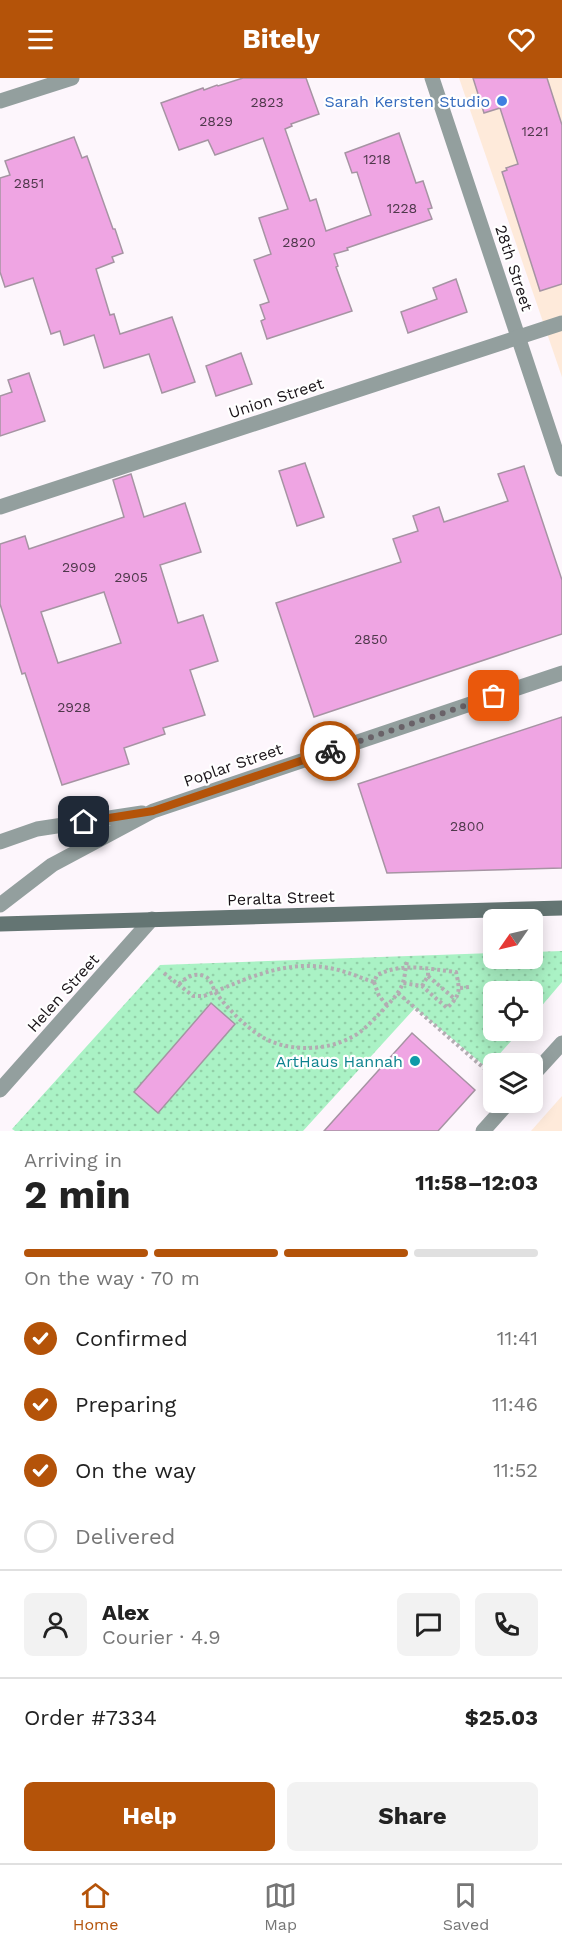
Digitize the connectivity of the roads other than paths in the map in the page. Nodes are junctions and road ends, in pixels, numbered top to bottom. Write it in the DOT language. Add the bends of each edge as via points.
graph roads {
  1 [pos="72,78"];
  2 [pos="432,78"];
  3 [pos="0,101"];
  4 [pos="562,323"];
  5 [pos="518,338"];
  6 [pos="562,469"];
  7 [pos="0,507"];
  8 [pos="562,673"];
  9 [pos="153,811"];
  10 [pos="0,842"];
  11 [pos="0,905"];
  12 [pos="562,908"];
  13 [pos="152,919"];
  14 [pos="0,924"];
  15 [pos="562,1043"];
  16 [pos="543,1064"];
  17 [pos="0,1090"];
  18 [pos="499,1113"];
  19 [pos="483,1131"];
  1 -- 3 [label="street"];
  2 -- 5 [label="street, 28th Street"];
  4 -- 5 [label="street, Union Street"];
  5 -- 6 [label="street, 28th Street"];
  5 -- 7 [label="street, Union Street"];
  8 -- 9 [label="street, Poplar Street"];
  9 -- 10 [label="street, Poplar Street" via="38,829"];
  9 -- 11 [label="street, Poplar Street" via="52,865"];
  12 -- 13 [label="street, Peralta Street"];
  13 -- 14 [label="street, Peralta Street"];
  13 -- 17 [label="street, Helen Street"];
  15 -- 16 [label="street"];
  18 -- 19 [label="street"];
}
